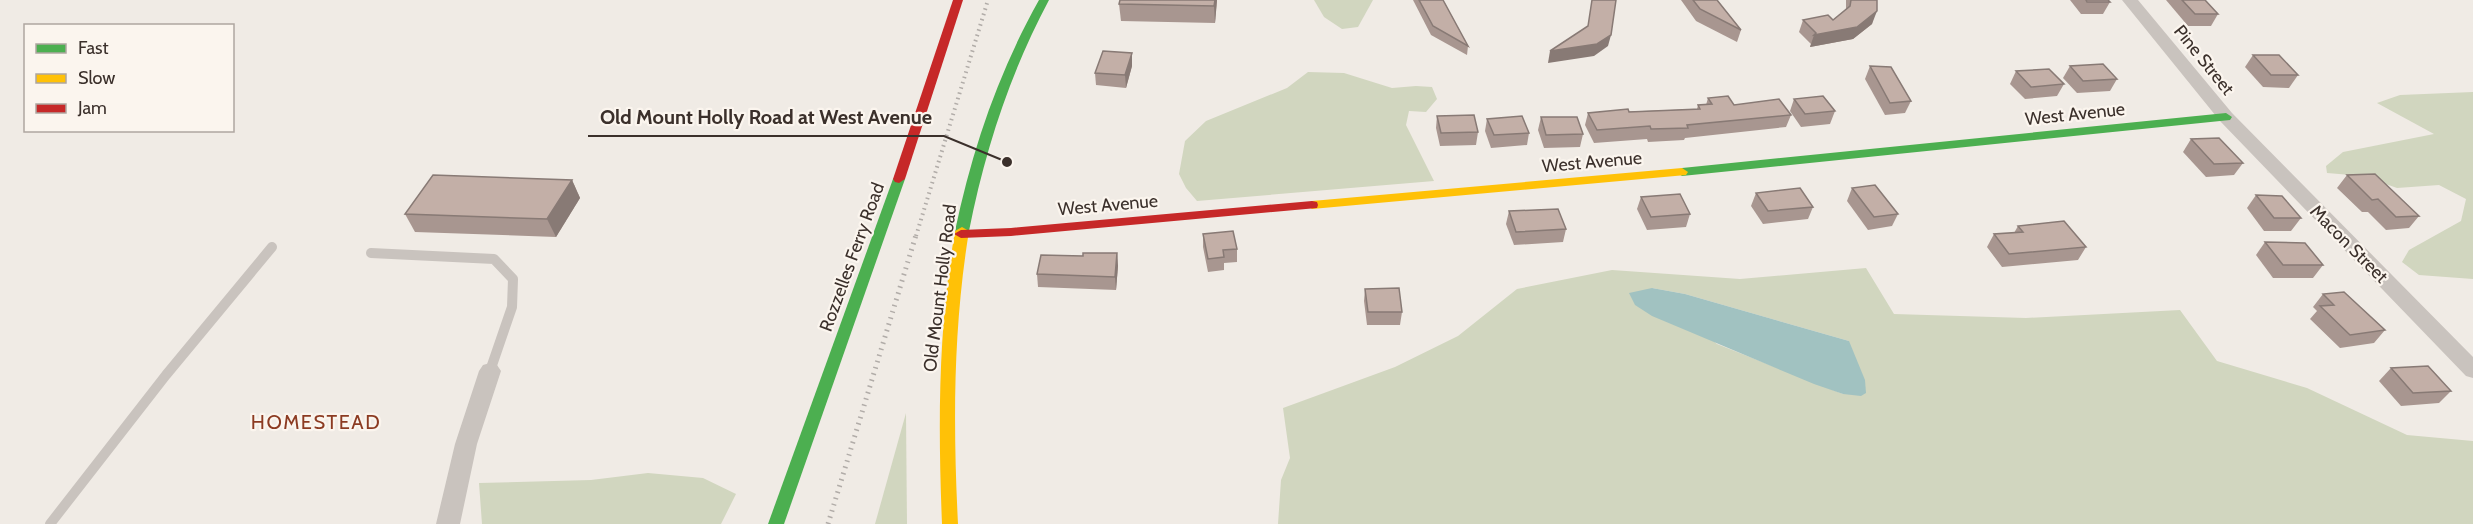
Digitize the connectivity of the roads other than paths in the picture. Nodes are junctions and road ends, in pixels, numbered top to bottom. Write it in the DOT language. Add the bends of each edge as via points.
graph roads {
  1 [pos="958,0"];
  2 [pos="1044,0"];
  3 [pos="2130,0"];
  4 [pos="2226,117"];
  5 [pos="961,234"];
  6 [pos="272,247"];
  7 [pos="371,253"];
  8 [pos="2473,370"];
  9 [pos="490,371"];
  10 [pos="50,524"];
  11 [pos="448,524"];
  12 [pos="776,524"];
  13 [pos="950,524"];
  1 -- 12 [label="street, Rozzelles Ferry Road"];
  2 -- 5 [label="street, Old Mount Holly Road" via="995,99"];
  3 -- 4 [label="street, Pine Street"];
  4 -- 5 [label="street, West Avenue" via="1665,174"];
  4 -- 8 [label="street, Macon Street"];
  5 -- 13 [label="street, Old Mount Holly Road" via="946,388"];
  6 -- 10 [label="lane"];
  7 -- 9 [label="lane" via="494,259 513,279 512,307"];
  9 -- 11 [label="street" via="466,444"];
}
